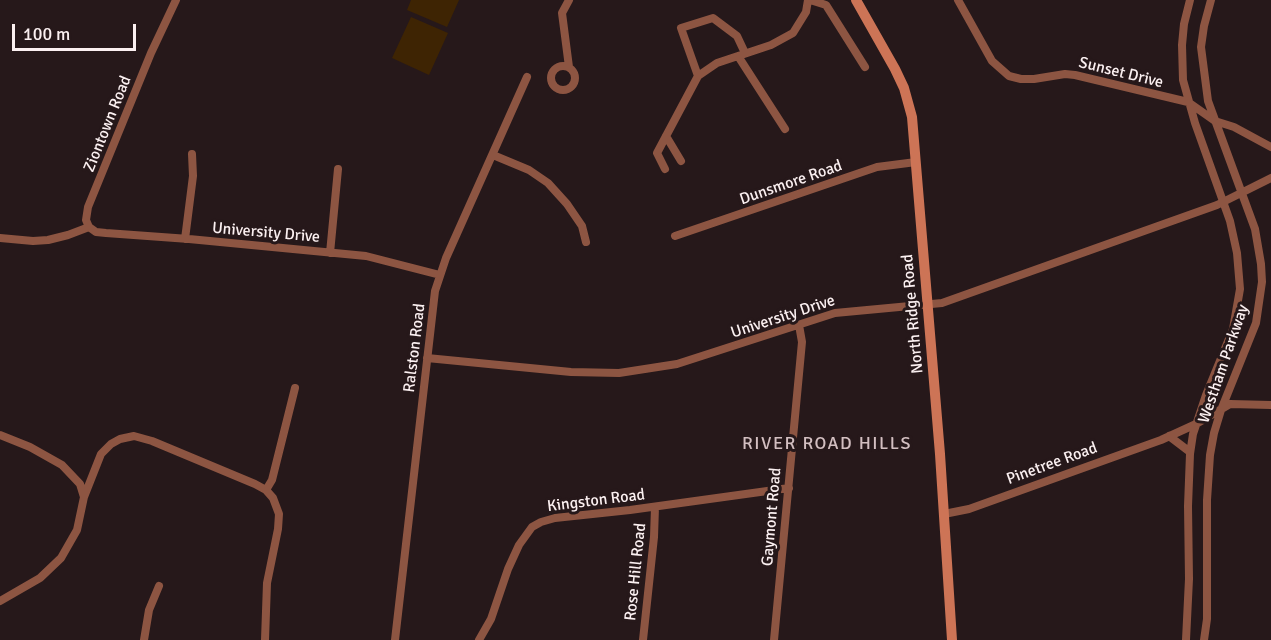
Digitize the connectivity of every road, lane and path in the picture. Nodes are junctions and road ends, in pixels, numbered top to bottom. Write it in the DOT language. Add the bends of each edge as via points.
graph roads {
  1 [pos="176,0"];
  2 [pos="569,0"];
  3 [pos="809,0"];
  4 [pos="855,0"];
  5 [pos="958,0"];
  6 [pos="1190,0"];
  7 [pos="1211,0"];
  8 [pos="742,55"];
  9 [pos="569,67"];
  10 [pos="865,67"];
  11 [pos="698,76"];
  12 [pos="526,77"];
  13 [pos="1188,102"];
  14 [pos="1215,121"];
  15 [pos="785,129"];
  16 [pos="666,136"];
  17 [pos="1271,147"];
  18 [pos="192,154"];
  19 [pos="493,155"];
  20 [pos="681,161"];
  21 [pos="916,162"];
  22 [pos="338,169"];
  23 [pos="665,169"];
  24 [pos="1271,178"];
  25 [pos="1242,193"];
  26 [pos="1224,202"];
  27 [pos="89,227"];
  28 [pos="675,236"];
  29 [pos="0,238"];
  30 [pos="185,238"];
  31 [pos="586,242"];
  32 [pos="330,253"];
  33 [pos="440,275"];
  34 [pos="927,305"];
  35 [pos="799,325"];
  36 [pos="427,358"];
  37 [pos="296,388"];
  38 [pos="1271,405"];
  39 [pos="1221,410"];
  40 [pos="1196,424"];
  41 [pos="0,435"];
  42 [pos="1169,436"];
  43 [pos="1190,452"];
  44 [pos="789,488"];
  45 [pos="266,490"];
  46 [pos="84,497"];
  47 [pos="655,507"];
  48 [pos="944,514"];
  49 [pos="159,586"];
  50 [pos="0,601"];
  51 [pos="144,640"];
  52 [pos="265,640"];
  53 [pos="395,640"];
  54 [pos="479,640"];
  55 [pos="643,640"];
  56 [pos="774,640"];
  57 [pos="952,640"];
  58 [pos="1186,640"];
  59 [pos="1204,640"];
  1 -- 27 [label="street, Ziontown Road" via="88,207"];
  2 -- 9 [label="street" via="562,13"];
  3 -- 8 [label="street" via="793,33"];
  3 -- 10 [label="street" via="826,5"];
  4 -- 21 [label="main road, North Ridge Road" via="904,88 912,117"];
  5 -- 13 [label="street, Sunset Drive" via="992,61 1009,76 1031,79 1075,75"];
  6 -- 13 [label="street, Westham Parkway" via="1182,45"];
  7 -- 14 [label="street, Westham Parkway" via="1201,47 1208,101"];
  8 -- 11 [label="street" via="717,63"];
  8 -- 11 [label="street" via="737,36 713,18 681,28"];
  8 -- 15 [label="street"];
  11 -- 16 [label="street"];
  12 -- 19 [label="street, Ralston Road"];
  13 -- 14 [label="street, Sunset Drive"];
  13 -- 26 [label="street, Westham Parkway"];
  14 -- 17 [label="street, Sunset Drive"];
  14 -- 25 [label="street, Westham Parkway"];
  16 -- 20 [label="street"];
  16 -- 23 [label="street" via="657,153"];
  18 -- 30 [label="street"];
  19 -- 31 [label="street" via="548,183 582,226"];
  19 -- 33 [label="street, Ralston Road"];
  21 -- 28 [label="street, Dunsmore Road" via="877,167"];
  21 -- 34 [label="main road, North Ridge Road"];
  22 -- 32 [label="street"];
  24 -- 25 [label="street, University Drive"];
  25 -- 26 [label="street, University Drive"];
  25 -- 39 [label="street, Westham Parkway" via="1258,242 1262,282 1256,323"];
  26 -- 34 [label="street, University Drive" via="942,303"];
  26 -- 40 [label="street, Westham Parkway" via="1237,253 1238,307"];
  27 -- 29 [label="street" via="48,240"];
  27 -- 30 [label="street, University Drive" via="106,234"];
  30 -- 32 [label="street, University Drive"];
  32 -- 33 [label="street, University Drive" via="390,261"];
  33 -- 36 [label="street, Ralston Road"];
  34 -- 35 [label="street, University Drive" via="844,312"];
  34 -- 48 [label="main road, North Ridge Road"];
  35 -- 36 [label="street, University Drive" via="697,359 619,373"];
  35 -- 44 [label="street, Gaymont Road" via="802,342"];
  36 -- 53 [label="street, Ralston Road"];
  37 -- 45 [label="street"];
  38 -- 39 [label="street, Pinetree Road" via="1230,404"];
  39 -- 40 [label="street, Pinetree Road"];
  39 -- 59 [label="street, Westham Parkway" via="1210,455"];
  40 -- 42 [label="street, Pinetree Road"];
  40 -- 43 [label="street, Westham Parkway"];
  41 -- 46 [label="street" via="62,465 80,484"];
  42 -- 43 [label="street"];
  42 -- 48 [label="street, Pinetree Road" via="979,506"];
  43 -- 58 [label="street, Westham Parkway"];
  44 -- 47 [label="street, Kingston Road"];
  44 -- 56 [label="street, Gaymont Road"];
  45 -- 46 [label="street" via="152,441 126,436 101,454"];
  45 -- 52 [label="street" via="279,514 266,591"];
  46 -- 50 [label="street" via="76,530 62,558 40,578"];
  47 -- 54 [label="street, Kingston Road" via="555,518 536,524 519,545"];
  47 -- 55 [label="street, Rose Hill Road"];
  48 -- 57 [label="main road, North Ridge Road"];
  49 -- 51 [label="street"];
}
